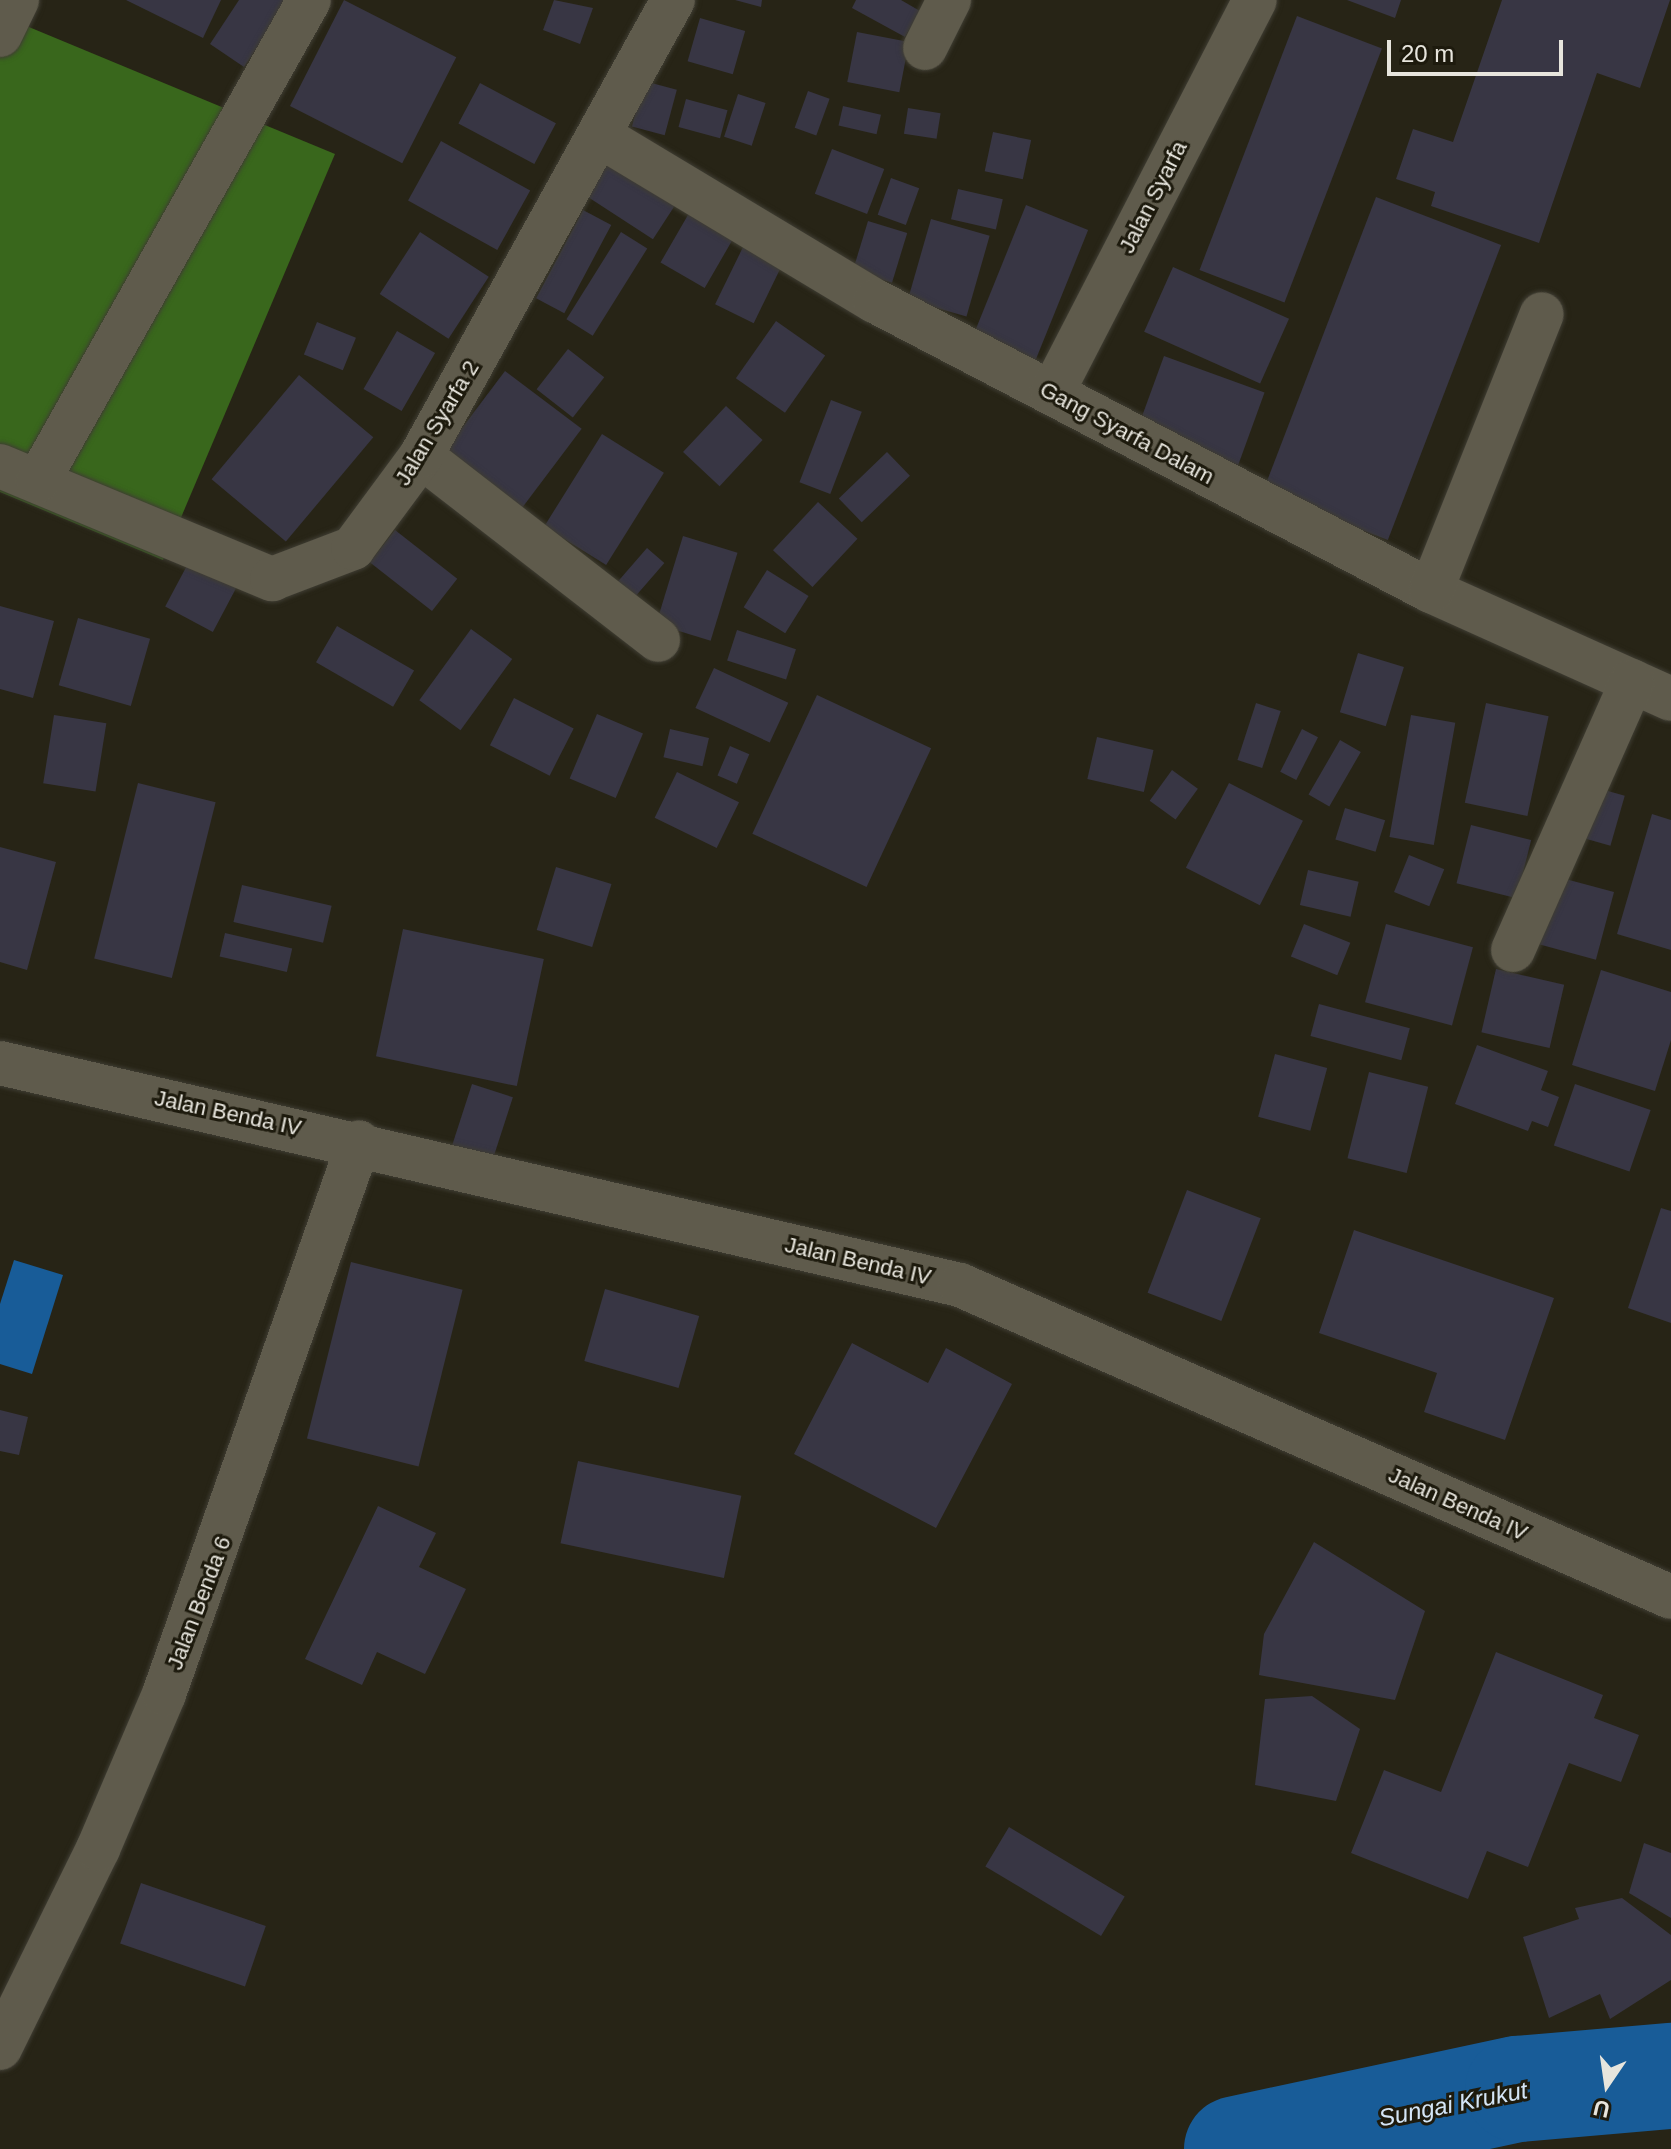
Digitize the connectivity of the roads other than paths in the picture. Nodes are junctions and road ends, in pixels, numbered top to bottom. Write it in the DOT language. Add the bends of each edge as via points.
graph roads {
  1 [pos="17,0"];
  2 [pos="309,0"];
  3 [pos="673,0"];
  4 [pos="949,0"];
  5 [pos="1255,0"];
  6 [pos="0,35"];
  7 [pos="925,48"];
  8 [pos="600,136"];
  9 [pos="1542,314"];
  10 [pos="1052,393"];
  11 [pos="421,456"];
  12 [pos="19,473"];
  13 [pos="1431,591"];
  14 [pos="658,640"];
  15 [pos="1652,690"];
  16 [pos="1513,950"];
  17 [pos="0,1063"];
  18 [pos="359,1142"];
  19 [pos="1671,1597"];
  20 [pos="0,2048"];
  1 -- 6 [label="street"];
  2 -- 12 [label="street"];
  3 -- 8 [label="street, Jalan Syarfa 2"];
  4 -- 7 [label="street"];
  5 -- 10 [label="street, Jalan Syarfa"];
  8 -- 10 [label="street, Gang Syarfa Dalam" via="810,264"];
  8 -- 11 [label="street, Jalan Syarfa 2"];
  9 -- 13 [label="street"];
  10 -- 13 [label="street, Gang Syarfa Dalam"];
  11 -- 12 [label="street, Jalan Syarfa 2" via="353,548 272,579"];
  11 -- 14 [label="street"];
  13 -- 15 [label="street, Gang Syarfa Dalam"];
  15 -- 16 [label="street"];
  17 -- 18 [label="street, Jalan Benda IV"];
  18 -- 19 [label="street, Jalan Benda IV" via="960,1285"];
  18 -- 20 [label="street, Jalan Benda 6" via="164,1694"];
}
